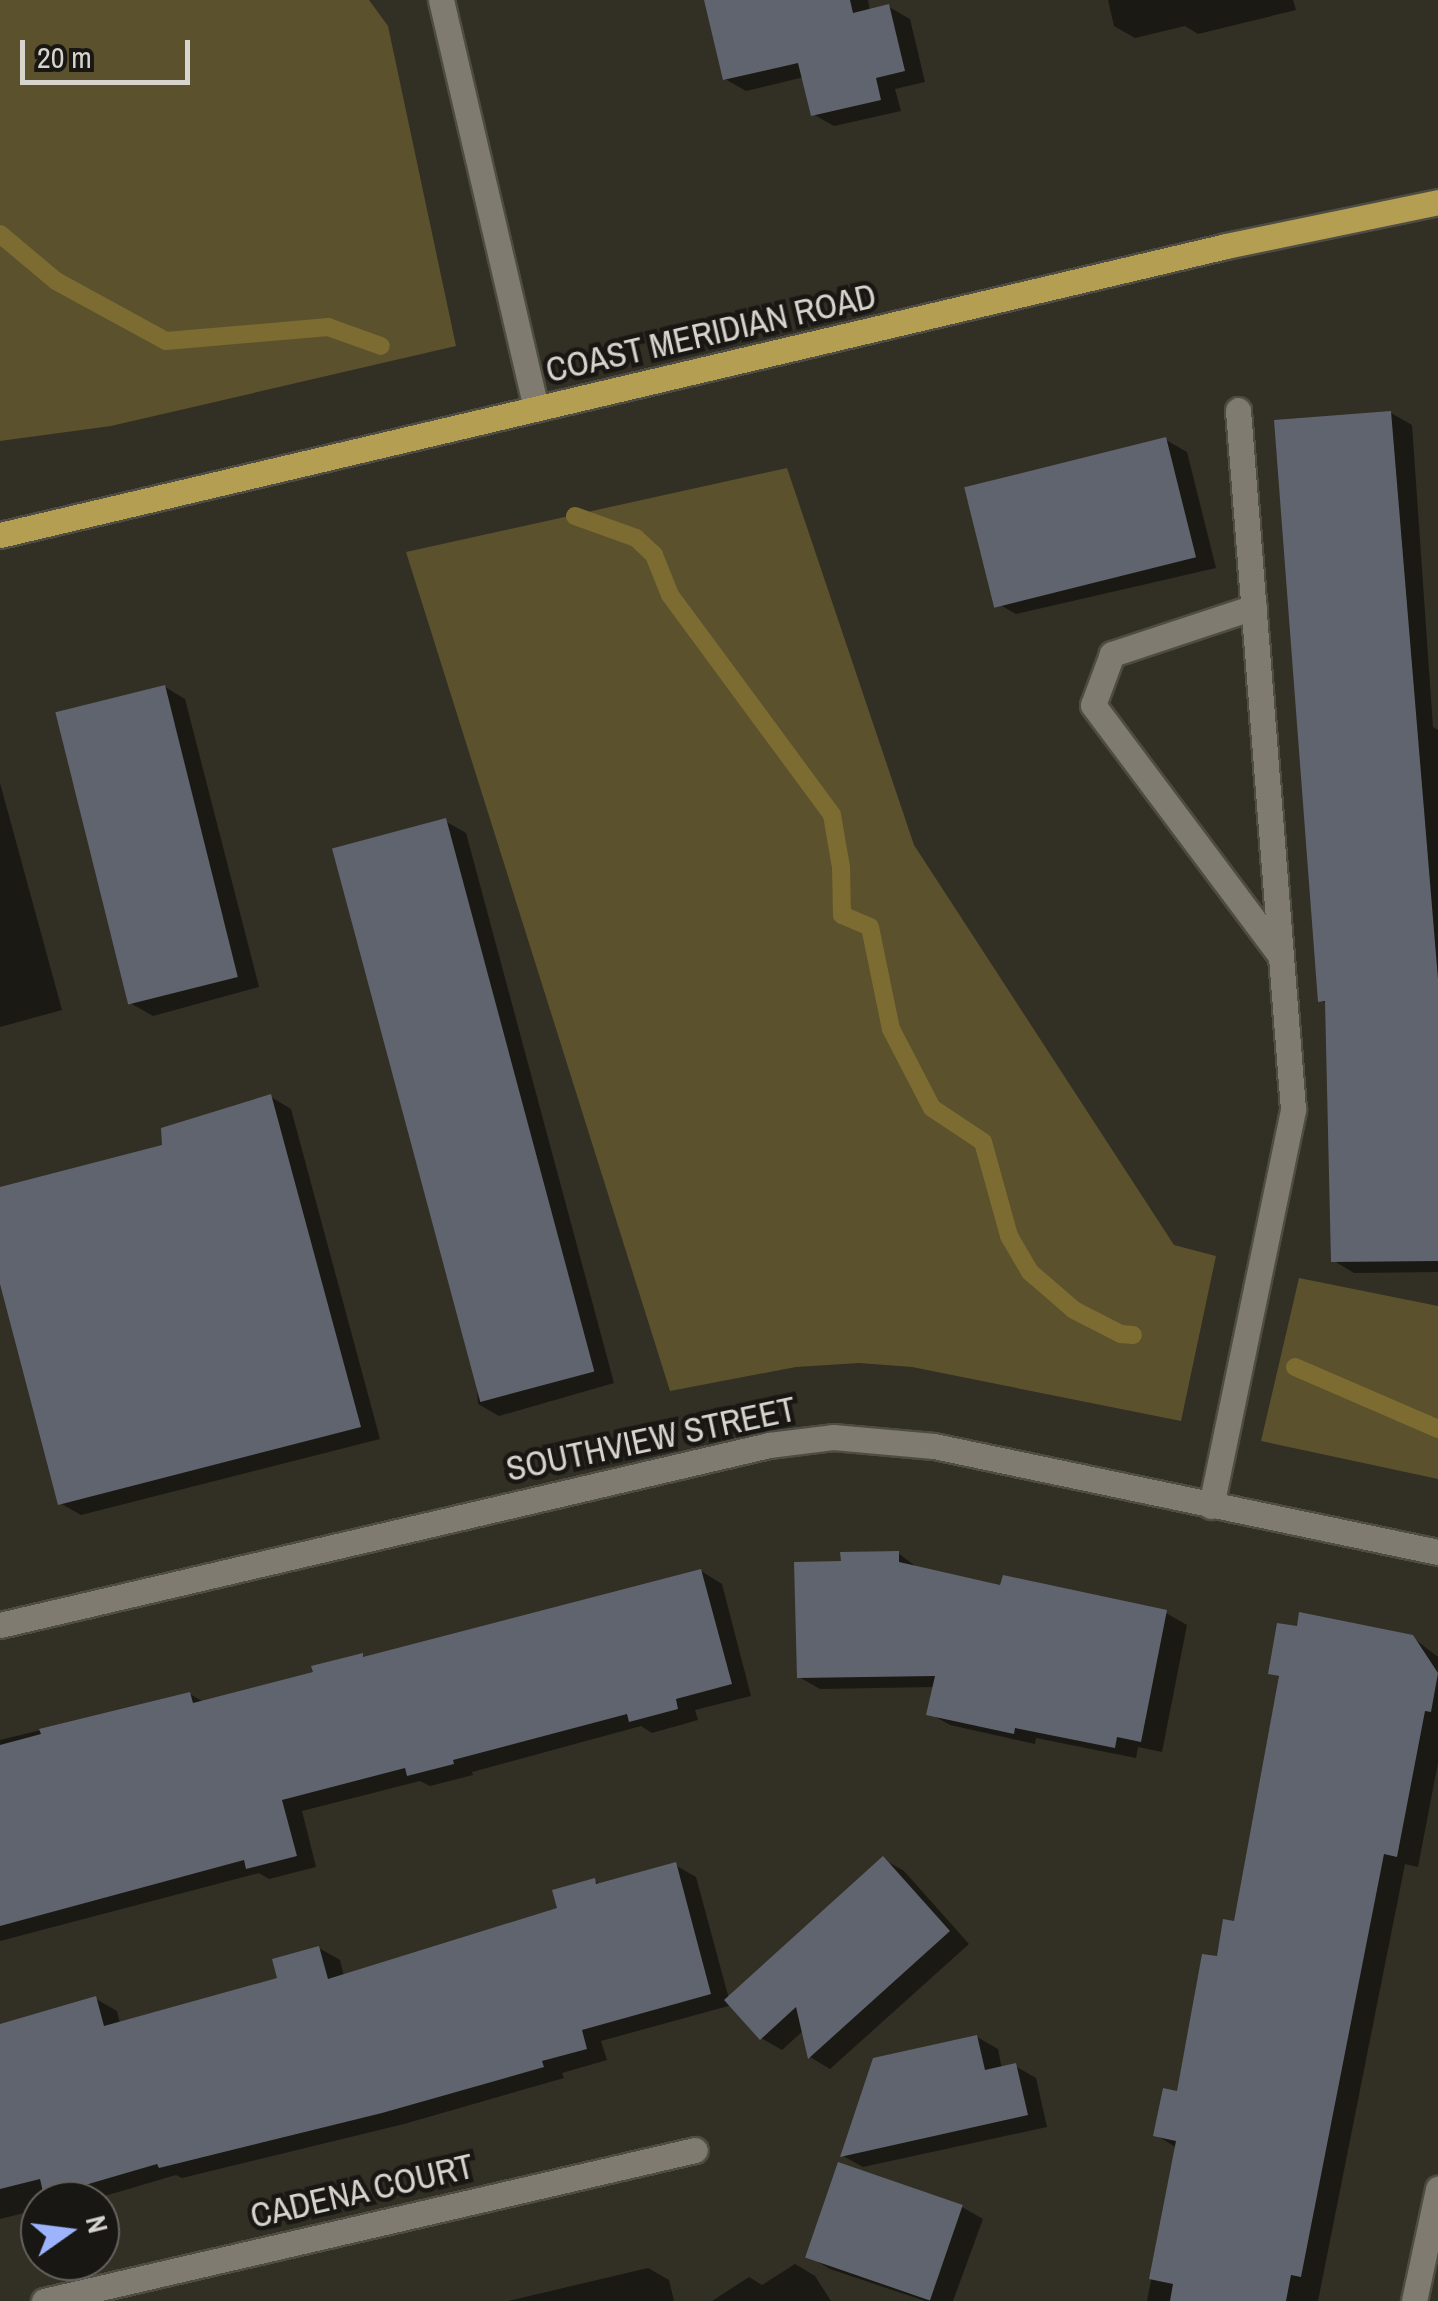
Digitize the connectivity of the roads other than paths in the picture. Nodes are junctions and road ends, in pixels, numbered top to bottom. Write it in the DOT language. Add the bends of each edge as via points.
graph roads {
  1 [pos="441,0"];
  2 [pos="1438,202"];
  3 [pos="536,408"];
  4 [pos="1238,410"];
  5 [pos="0,535"];
  6 [pos="1254,607"];
  7 [pos="1280,956"];
  8 [pos="1211,1506"];
  9 [pos="1438,1552"];
  10 [pos="0,1624"];
  11 [pos="696,2150"];
  12 [pos="1438,2189"];
  13 [pos="44,2301"];
  14 [pos="1414,2301"];
  1 -- 3 [label="street"];
  2 -- 3 [label="main road, COAST MERIDIAN ROAD"];
  3 -- 5 [label="main road, COAST MERIDIAN ROAD"];
  4 -- 6 [label="street"];
  6 -- 7 [label="street"];
  6 -- 7 [label="street" via="1112,654 1092,705"];
  7 -- 8 [label="street" via="1293,1110"];
  8 -- 9 [label="street, SOUTHVIEW STREET"];
  8 -- 10 [label="street, SOUTHVIEW STREET" via="906,1441 801,1440"];
  11 -- 13 [label="street, CADENA COURT"];
  12 -- 14 [label="street"];
}
